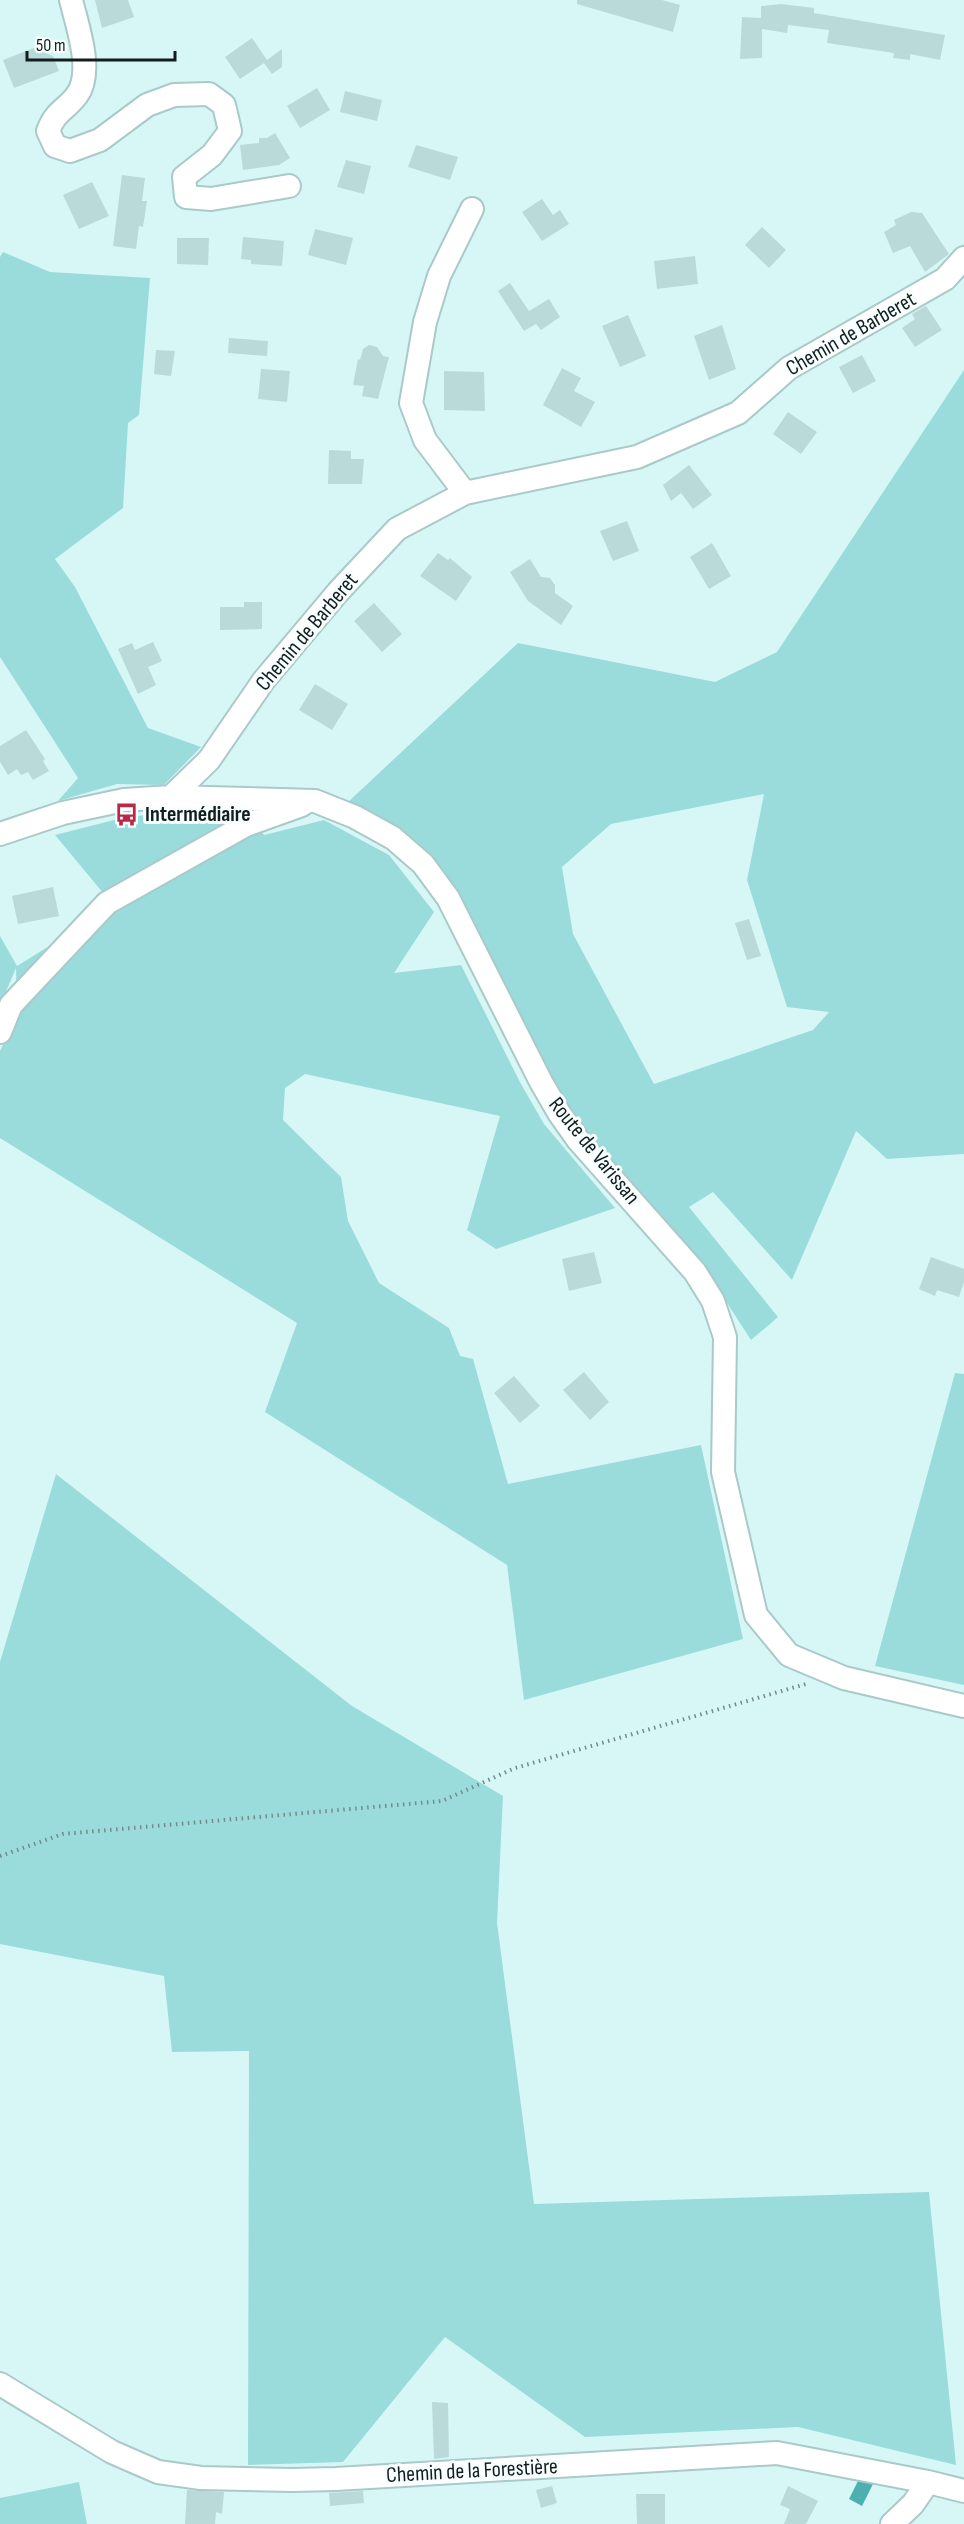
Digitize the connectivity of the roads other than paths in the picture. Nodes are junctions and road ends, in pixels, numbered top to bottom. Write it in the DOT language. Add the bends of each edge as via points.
graph roads {
  1 [pos="71,0"];
  2 [pos="289,186"];
  3 [pos="472,209"];
  4 [pos="964,258"];
  5 [pos="465,494"];
  6 [pos="171,797"];
  7 [pos="315,801"];
  8 [pos="0,834"];
  9 [pos="0,1032"];
  10 [pos="964,1706"];
  11 [pos="0,2384"];
  12 [pos="928,2482"];
  13 [pos="964,2491"];
  14 [pos="892,2524"];
  1 -- 2 [label="street" via="84,74 78,94 53,117 48,131 55,146 70,151 100,140 147,105 174,95 209,94 224,105 230,131 212,155 184,177 186,197 211,199"];
  3 -- 5 [label="street" via="439,276 425,322 411,403 425,440"];
  4 -- 5 [label="street, Chemin de Barberet" via="945,279 789,368 738,412 638,457"];
  5 -- 6 [label="street, Chemin de Barberet" via="397,529 264,680 209,760"];
  6 -- 7 [label="street, Route de Varissan"];
  6 -- 8 [label="street, Route de Varissan" via="124,800 63,813"];
  7 -- 9 [label="street" via="246,825 107,903 11,1005"];
  7 -- 10 [label="street, Route de Varissan" via="393,838 423,864 448,898 559,1113 578,1140 695,1272 713,1301 725,1337 723,1472 756,1615 789,1655 835,1675"];
  11 -- 12 [label="street, Chemin de la Forestière" via="112,2452 158,2472 201,2478 325,2479 777,2453"];
  12 -- 13 [label="street, Chemin de la Forestière"];
  12 -- 14 [label="street"];
}
